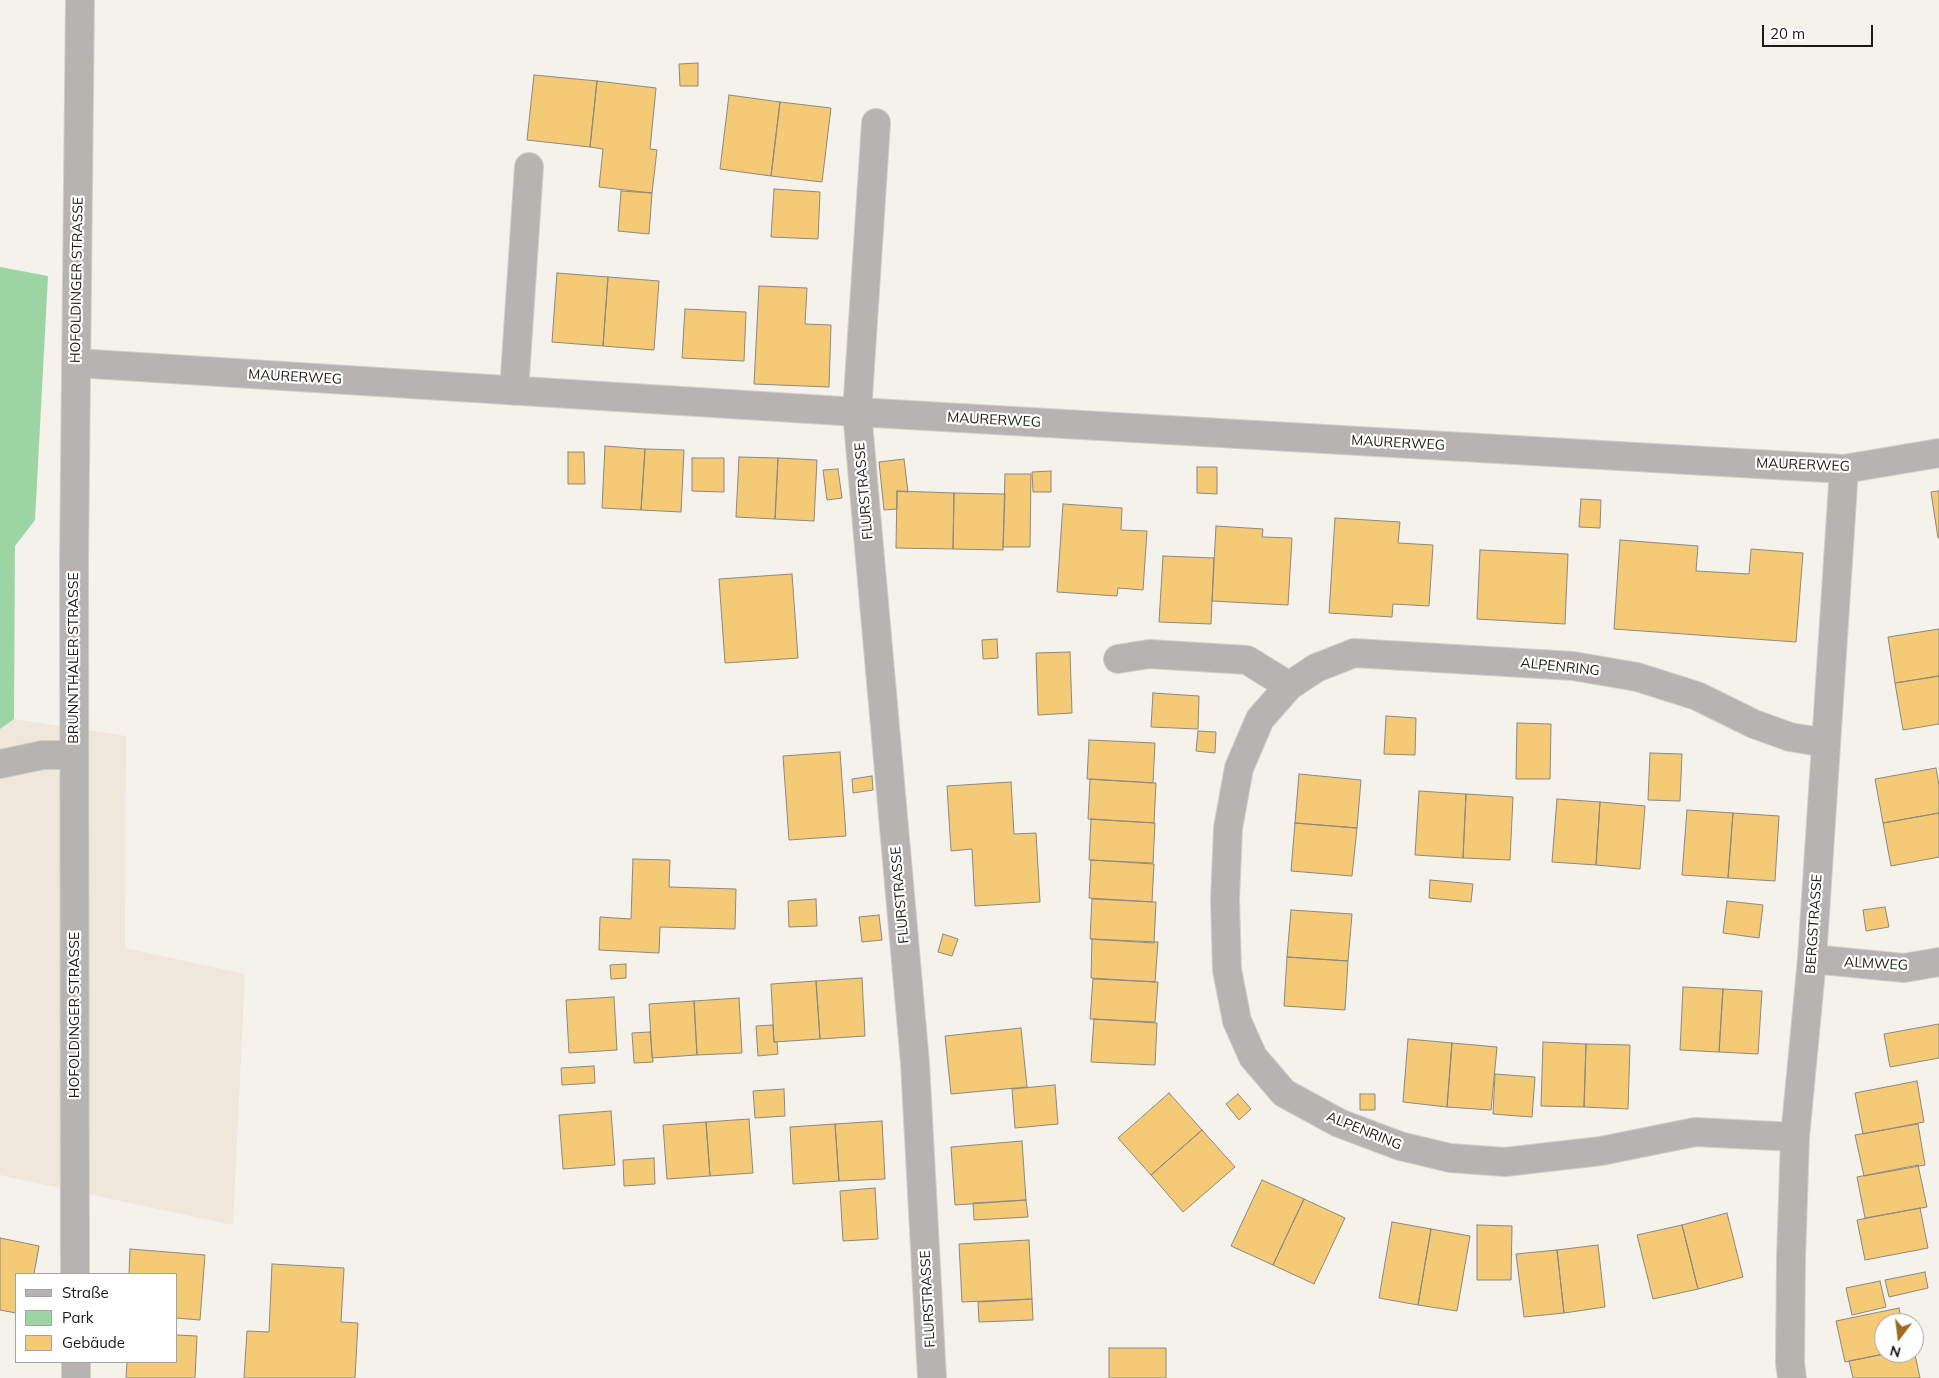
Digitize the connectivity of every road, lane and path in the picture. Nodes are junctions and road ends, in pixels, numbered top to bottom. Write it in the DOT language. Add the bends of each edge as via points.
graph roads {
  1 [pos="80,0"];
  2 [pos="876,123"];
  3 [pos="529,167"];
  4 [pos="76,363"];
  5 [pos="514,391"];
  6 [pos="856,412"];
  7 [pos="1939,453"];
  8 [pos="1844,469"];
  9 [pos="74,561"];
  10 [pos="1118,659"];
  11 [pos="1289,686"];
  12 [pos="1826,743"];
  13 [pos="74,755"];
  14 [pos="0,764"];
  15 [pos="1812,959"];
  16 [pos="1939,962"];
  17 [pos="1795,1137"];
  18 [pos="75,1273"];
  19 [pos="76,1363"];
  20 [pos="76,1378"];
  21 [pos="932,1378"];
  22 [pos="1792,1378"];
  1 -- 4 [label="street, HOFOLDINGER STRASSE"];
  2 -- 6 [label="street"];
  3 -- 5 [label="street"];
  4 -- 5 [label="street, MAURERWEG"];
  4 -- 9 [label="street, HOFOLDINGER STRASSE"];
  5 -- 6 [label="street, MAURERWEG"];
  6 -- 8 [label="street, MAURERWEG"];
  6 -- 21 [label="street, FLURSTRASSE" via="915,1063"];
  7 -- 8 [label="street, MAURERWEG"];
  8 -- 12 [label="street, BERGSTRASSE"];
  9 -- 13 [label="street, BRUNNTHALER STRASSE"];
  10 -- 11 [label="street" via="1149,654 1247,660"];
  11 -- 12 [label="street, ALPENRING" via="1316,668 1354,654 1573,666 1638,677 1697,696 1781,734"];
  11 -- 17 [label="street, ALPENRING" via="1260,719 1239,768 1228,828 1224,900 1227,970 1237,1020 1253,1057 1284,1092 1339,1123 1400,1146 1450,1158 1504,1162 1601,1150 1695,1132"];
  12 -- 15 [label="street, BERGSTRASSE"];
  13 -- 14 [label="street" via="43,755"];
  13 -- 18 [label="street, HOFOLDINGER STRASSE"];
  15 -- 16 [label="street, ALMWEG" via="1904,968"];
  15 -- 17 [label="street, BERGSTRASSE"];
  17 -- 22 [label="street, BERGSTRASSE" via="1790,1259"];
  19 -- 20 [label="street"];
}
